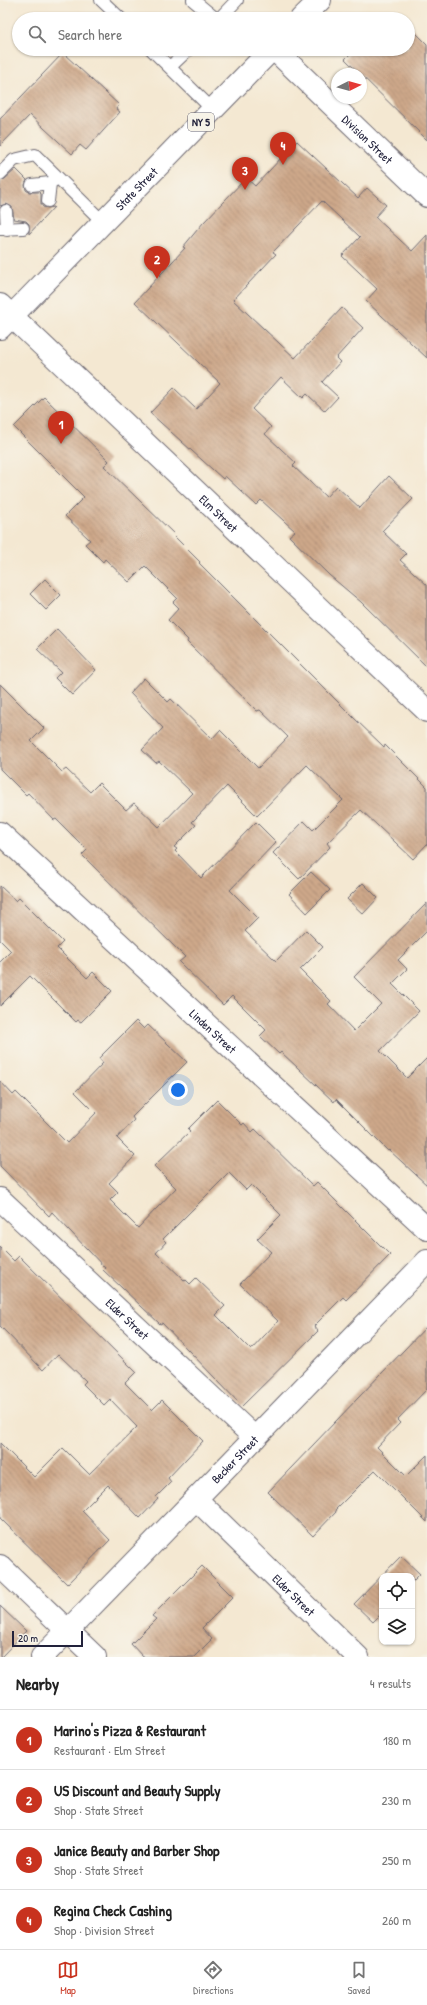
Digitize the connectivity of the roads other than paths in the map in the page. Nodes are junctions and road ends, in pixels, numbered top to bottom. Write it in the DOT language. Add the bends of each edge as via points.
graph roads {
  1 [pos="101,0"];
  2 [pos="193,0"];
  3 [pos="237,0"];
  4 [pos="320,0"];
  5 [pos="114,12"];
  6 [pos="208,12"];
  7 [pos="226,12"];
  8 [pos="308,12"];
  9 [pos="159,56"];
  10 [pos="182,56"];
  11 [pos="266,56"];
  12 [pos="280,56"];
  13 [pos="170,67"];
  14 [pos="213,110"];
  15 [pos="0,174"];
  16 [pos="54,181"];
  17 [pos="32,186"];
  18 [pos="427,196"];
  19 [pos="48,201"];
  20 [pos="6,211"];
  21 [pos="103,222"];
  22 [pos="23,228"];
  23 [pos="3,229"];
  24 [pos="4,316"];
  25 [pos="427,711"];
  26 [pos="0,833"];
  27 [pos="0,1199"];
  28 [pos="427,1229"];
  29 [pos="427,1261"];
  30 [pos="255,1438"];
  31 [pos="196,1499"];
  32 [pos="0,1566"];
  33 [pos="67,1631"];
  34 [pos="42,1657"];
  35 [pos="94,1657"];
  36 [pos="358,1657"];
  1 -- 5 [label="lane"];
  2 -- 6 [label="lane"];
  3 -- 7 [label="lane"];
  4 -- 8 [label="street"];
  9 -- 13 [label="lane"];
  10 -- 13 [label="lane"];
  11 -- 14 [label="street, State Street / NY 5"];
  12 -- 18 [label="street, Division Street"];
  13 -- 14 [label="lane"];
  14 -- 21 [label="street, State Street / NY 5"];
  15 -- 16 [label="lane" via="14,160 35,155"];
  16 -- 17 [label="lane"];
  16 -- 19 [label="lane"];
  16 -- 21 [label="lane"];
  20 -- 23 [label="lane"];
  21 -- 24 [label="street, State Street / NY 5"];
  22 -- 23 [label="lane"];
  24 -- 25 [label="street, Elm Street"];
  26 -- 28 [label="street, Linden Street"];
  27 -- 30 [label="street, Elder Street"];
  29 -- 30 [label="street, Becker Street"];
  30 -- 31 [label="street, Becker Street"];
  31 -- 33 [label="street, Becker Street"];
  31 -- 36 [label="street, Elder Street"];
  32 -- 33 [label="street"];
  33 -- 34 [label="street, Becker Street"];
  33 -- 35 [label="street"];
}
